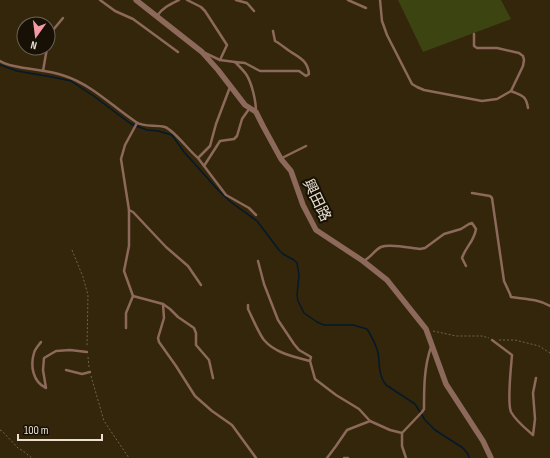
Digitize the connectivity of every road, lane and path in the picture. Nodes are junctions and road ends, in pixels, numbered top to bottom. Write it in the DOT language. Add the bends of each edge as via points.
graph roads {
  1 [pos="100,0"];
  2 [pos="136,0"];
  3 [pos="179,0"];
  4 [pos="187,0"];
  5 [pos="236,0"];
  6 [pos="348,0"];
  7 [pos="380,0"];
  8 [pos="366,8"];
  9 [pos="254,11"];
  10 [pos="156,16"];
  11 [pos="63,18"];
  12 [pos="56,26"];
  13 [pos="273,31"];
  14 [pos="474,34"];
  15 [pos="178,52"];
  16 [pos="202,52"];
  17 [pos="46,56"];
  18 [pos="220,60"];
  19 [pos="0,61"];
  20 [pos="235,62"];
  21 [pos="43,71"];
  22 [pos="230,86"];
  23 [pos="511,91"];
  24 [pos="249,108"];
  25 [pos="528,108"];
  26 [pos="256,112"];
  27 [pos="137,123"];
  28 [pos="306,146"];
  29 [pos="198,158"];
  30 [pos="281,158"];
  31 [pos="204,166"];
  32 [pos="472,193"];
  33 [pos="129,210"];
  34 [pos="256,214"];
  35 [pos="72,250"];
  36 [pos="363,261"];
  37 [pos="258,262"];
  38 [pos="466,266"];
  39 [pos="201,285"];
  40 [pos="133,296"];
  41 [pos="164,304"];
  42 [pos="248,305"];
  43 [pos="550,306"];
  44 [pos="126,328"];
  45 [pos="492,340"];
  46 [pos="41,342"];
  47 [pos="432,345"];
  48 [pos="87,352"];
  49 [pos="310,361"];
  50 [pos="66,370"];
  51 [pos="90,372"];
  52 [pos="213,378"];
  53 [pos="536,378"];
  54 [pos="370,421"];
  55 [pos="0,430"];
  56 [pos="402,433"];
  57 [pos="32,458"];
  58 [pos="129,458"];
  59 [pos="256,458"];
  60 [pos="327,458"];
  61 [pos="344,458"];
  62 [pos="348,458"];
  63 [pos="406,458"];
  64 [pos="491,458"];
  1 -- 15 [label="lane"];
  2 -- 10 [label="street"];
  3 -- 10 [label="lane"];
  4 -- 18 [label="lane" via="205,11 227,45"];
  5 -- 9 [label="lane" via="246,3"];
  6 -- 8 [label="lane"];
  7 -- 23 [label="lane" via="382,21 387,35 412,84 417,88 482,101 497,98"];
  10 -- 16 [label="street"];
  11 -- 12 [label="lane"];
  13 -- 20 [label="lane" via="275,41 301,58 309,68 309,74 306,76 299,72 260,71 245,63"];
  14 -- 23 [label="lane" via="474,46 477,48 497,48 523,56 523,66"];
  16 -- 18 [label="lane"];
  16 -- 22 [label="street"];
  17 -- 21 [label="lane"];
  18 -- 20 [label="lane"];
  19 -- 21 [label="lane"];
  20 -- 26 [label="lane" via="251,86"];
  21 -- 27 [label="lane" via="78,81 100,94"];
  22 -- 24 [label="street"];
  22 -- 29 [label="lane" via="210,146"];
  23 -- 25 [label="lane" via="524,97"];
  24 -- 26 [label="street"];
  24 -- 31 [label="lane" via="242,119 238,136 220,141"];
  26 -- 30 [label="street, 興田路"];
  27 -- 29 [label="lane" via="165,127 172,131"];
  27 -- 33 [label="lane" via="125,145 121,159"];
  28 -- 30 [label="lane"];
  29 -- 31 [label="lane"];
  30 -- 36 [label="street, 興田路" via="291,171 303,205 316,230"];
  31 -- 34 [label="lane" via="226,195"];
  32 -- 43 [label="lane" via="492,198 504,281 512,297"];
  33 -- 39 [label="lane" via="188,266"];
  33 -- 40 [label="lane" via="129,246 124,271"];
  35 -- 48 [label="path" via="88,295"];
  36 -- 38 [label="lane" via="380,247 390,245 425,248 444,234 472,223 476,229 475,234 464,250 462,258"];
  36 -- 47 [label="street, 興田路" via="387,280 426,329"];
  37 -- 49 [label="lane" via="278,320 299,350 310,357"];
  40 -- 41 [label="lane"];
  40 -- 44 [label="lane" via="126,313"];
  41 -- 52 [label="lane" via="178,318 194,328 196,345 209,360"];
  41 -- 59 [label="lane" via="159,342 195,396 232,425"];
  42 -- 49 [label="lane" via="264,340 271,347"];
  45 -- 53 [label="lane" via="512,355 510,411 533,435 533,393"];
  46 -- 48 [label="lane" via="34,352 32,366 35,377 41,386 46,388 44,358 56,351"];
  47 -- 56 [label="lane" via="426,364 424,410"];
  47 -- 64 [label="street, 興田路" via="446,384"];
  48 -- 51 [label="path"];
  49 -- 54 [label="lane" via="315,379 359,409"];
  50 -- 51 [label="lane" via="82,374"];
  51 -- 58 [label="path" via="104,421"];
  54 -- 56 [label="lane"];
  54 -- 60 [label="lane" via="347,430"];
  55 -- 57 [label="path"];
  56 -- 63 [label="lane" via="402,446"];
  61 -- 62 [label="lane"];
}
